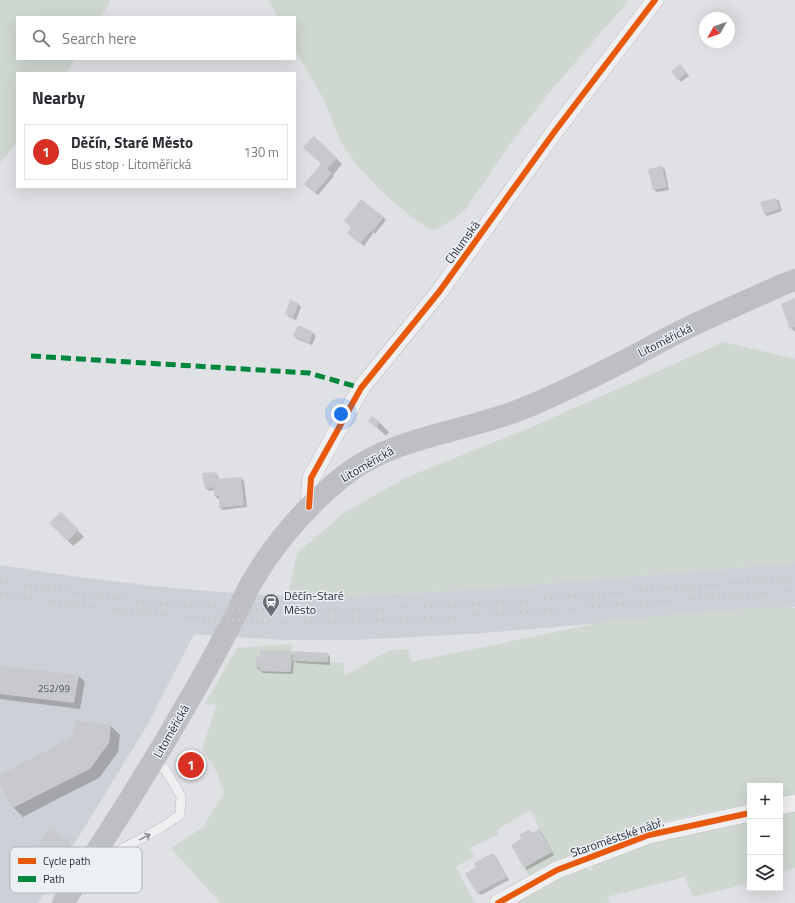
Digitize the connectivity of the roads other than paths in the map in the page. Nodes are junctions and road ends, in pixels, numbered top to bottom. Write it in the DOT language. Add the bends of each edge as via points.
graph roads {
  1 [pos="655,0"];
  2 [pos="795,280"];
  3 [pos="309,507"];
  4 [pos="152,763"];
  5 [pos="795,803"];
  6 [pos="783,805"];
  7 [pos="747,814"];
  8 [pos="99,847"];
  9 [pos="125,847"];
  10 [pos="70,893"];
  11 [pos="63,903"];
  12 [pos="498,903"];
  1 -- 3 [label="street, Chlumská" via="555,131 439,292 362,388 311,478"];
  2 -- 3 [label="main road, Litoměřická" via="678,333 545,399 501,416 401,445 379,455 342,477"];
  3 -- 4 [label="main road, Litoměřická" via="274,548 252,581 182,713"];
  4 -- 8 [label="main road, Litoměřická"];
  9 -- 4 [label="lane, one-way" via="180,815 181,796 165,769"];
  5 -- 6 [label="street"];
  7 -- 12 [label="street, Staroměstské nábř." via="649,835 557,870"];
  10 -- 11 [label="main road, Litoměřická"];
}
